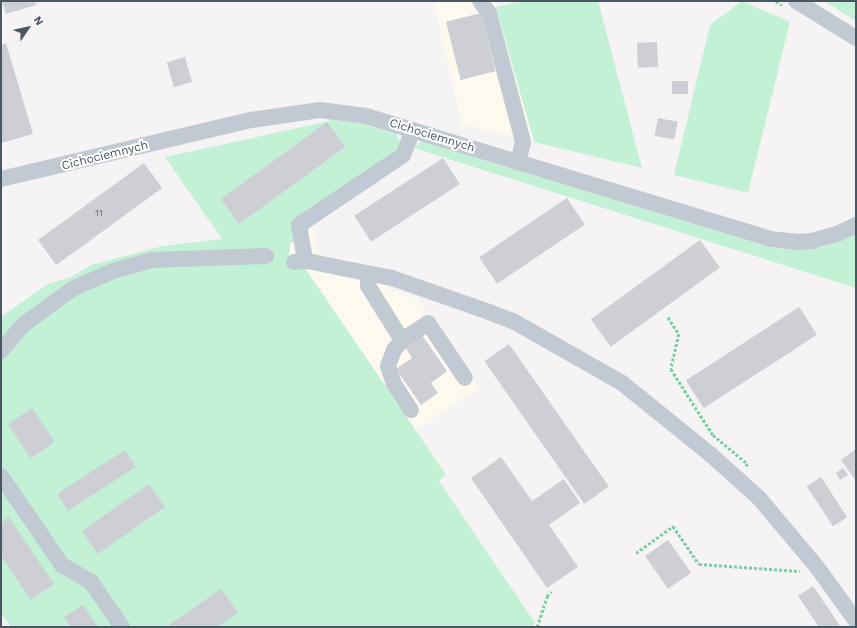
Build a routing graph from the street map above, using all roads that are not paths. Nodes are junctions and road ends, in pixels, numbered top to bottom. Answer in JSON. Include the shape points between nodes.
{"nodes":[{"id":1,"x":480,"y":1,"type":"edge"},
{"id":2,"x":796,"y":1,"type":"edge"},
{"id":3,"x":856,"y":38,"type":"edge"},
{"id":4,"x":413,"y":130,"type":"junction"},
{"id":5,"x":518,"y":162,"type":"junction"},
{"id":6,"x":1,"y":179,"type":"edge"},
{"id":7,"x":856,"y":225,"type":"edge"},
{"id":8,"x":266,"y":256,"type":"dead end"},
{"id":9,"x":368,"y":274,"type":"junction"},
{"id":10,"x":402,"y":340,"type":"junction"},
{"id":11,"x":1,"y":351,"type":"edge"},
{"id":12,"x":465,"y":378,"type":"dead end"},
{"id":13,"x":411,"y":410,"type":"dead end"},
{"id":14,"x":1,"y":476,"type":"edge"},
{"id":15,"x":856,"y":620,"type":"edge"},
{"id":16,"x":122,"y":627,"type":"edge"}],
"edges":[{"from":1,"to":5,"type":"street","via":[[489,13],[523,142]]},
{"from":2,"to":3,"type":"street"},
{"from":4,"to":5,"type":"street","name":"Cichociemnych"},
{"from":4,"to":6,"type":"street","name":"Cichociemnych","via":[[347,112],[320,110],[290,113]]},
{"from":4,"to":9,"type":"street","via":[[403,155],[299,225],[302,248],[300,262]]},
{"from":5,"to":7,"type":"street","name":"Cichociemnych","via":[[770,239],[812,241],[838,234]]},
{"from":8,"to":11,"type":"street","via":[[152,260],[113,271],[72,289],[23,325]]},
{"from":9,"to":10,"type":"street","via":[[368,286]]},
{"from":9,"to":15,"type":"street","via":[[397,279],[513,321],[622,383],[759,498],[788,531]]},
{"from":10,"to":12,"type":"street","via":[[428,323]]},
{"from":10,"to":13,"type":"street","via":[[394,350],[388,366],[394,384]]},
{"from":14,"to":16,"type":"street","via":[[62,565],[91,582]]}]}
